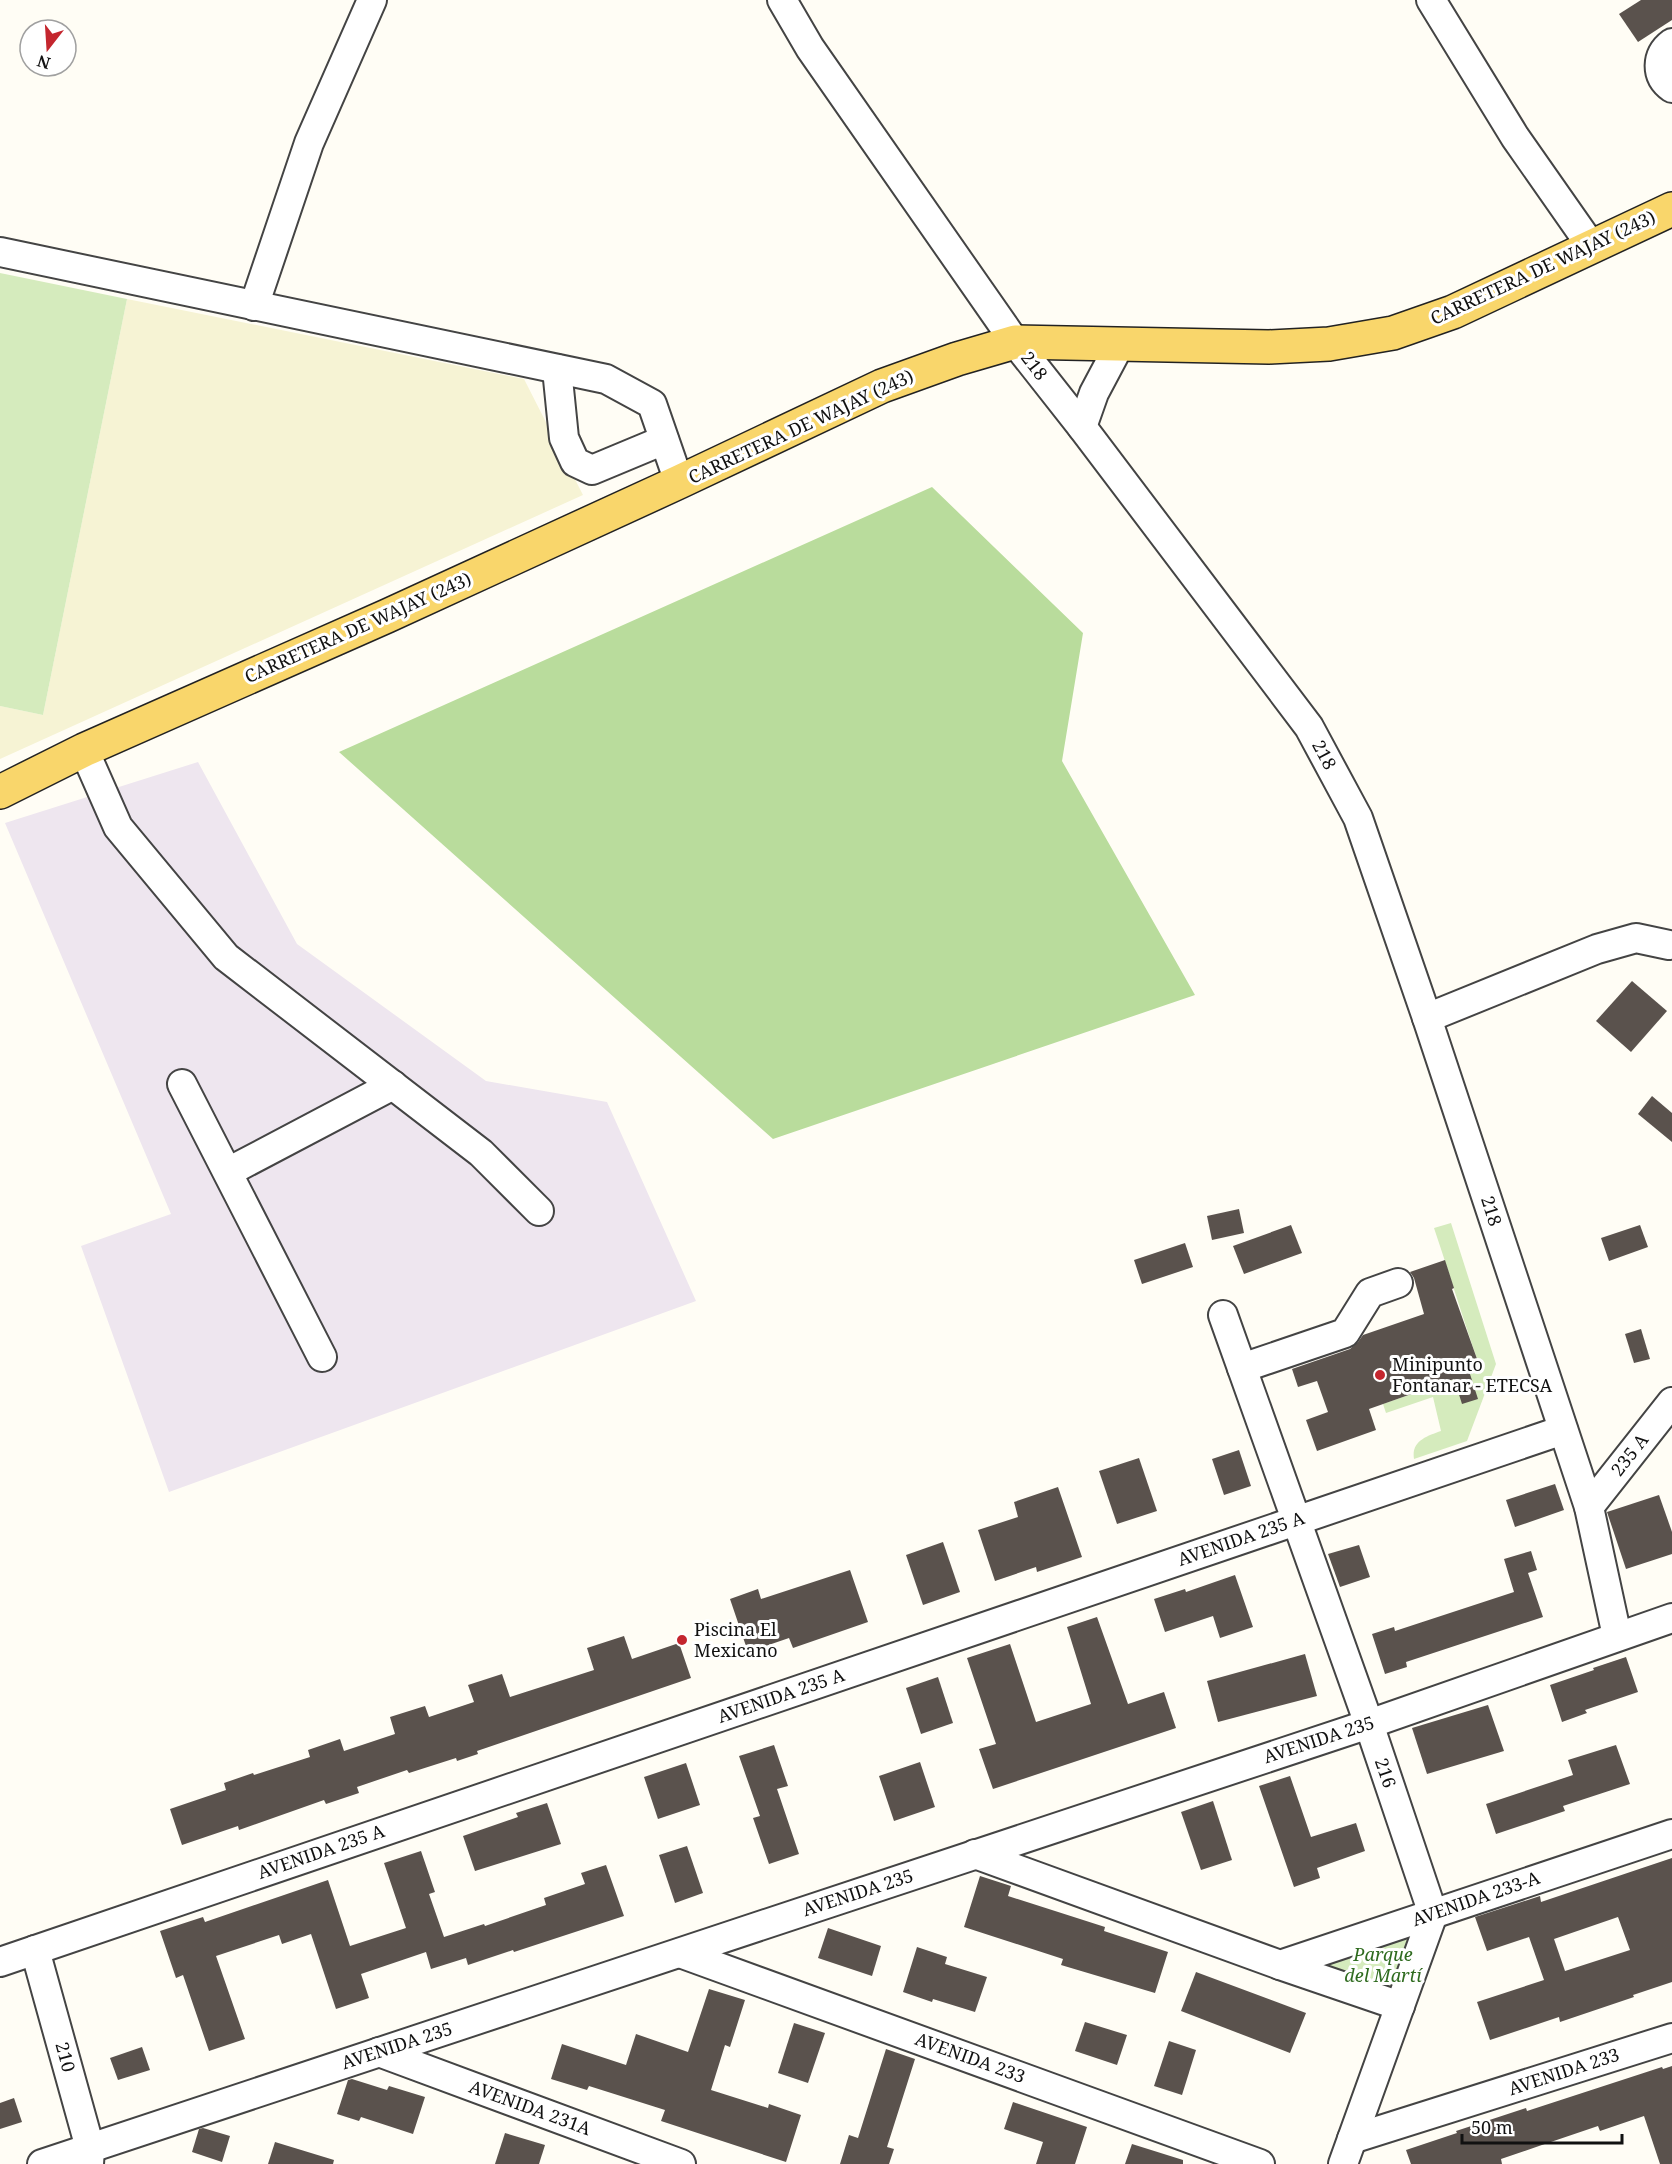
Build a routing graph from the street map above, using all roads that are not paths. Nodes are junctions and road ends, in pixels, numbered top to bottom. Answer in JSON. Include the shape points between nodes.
{"nodes":[{"id":1,"x":372,"y":0,"type":"edge"},
{"id":2,"x":782,"y":0,"type":"edge"},
{"id":3,"x":1431,"y":0,"type":"edge"},
{"id":4,"x":1672,"y":43,"type":"edge"},
{"id":5,"x":1672,"y":88,"type":"edge"},
{"id":6,"x":1672,"y":209,"type":"edge"},
{"id":7,"x":1592,"y":247,"type":"junction"},
{"id":8,"x":0,"y":252,"type":"edge"},
{"id":9,"x":254,"y":306,"type":"junction"},
{"id":10,"x":1015,"y":342,"type":"junction"},
{"id":11,"x":1120,"y":344,"type":"junction"},
{"id":12,"x":556,"y":369,"type":"junction"},
{"id":13,"x":1082,"y":427,"type":"junction"},
{"id":14,"x":664,"y":440,"type":"junction"},
{"id":15,"x":679,"y":483,"type":"junction"},
{"id":16,"x":84,"y":750,"type":"junction"},
{"id":17,"x":0,"y":792,"type":"edge"},
{"id":18,"x":1669,"y":945,"type":"dead end"},
{"id":19,"x":1427,"y":1018,"type":"junction"},
{"id":20,"x":183,"y":1084,"type":"dead end"},
{"id":21,"x":393,"y":1085,"type":"junction"},
{"id":22,"x":228,"y":1172,"type":"junction"},
{"id":23,"x":539,"y":1211,"type":"dead end"},
{"id":24,"x":1398,"y":1283,"type":"dead end"},
{"id":25,"x":1224,"y":1315,"type":"dead end"},
{"id":26,"x":322,"y":1357,"type":"dead end"},
{"id":27,"x":1242,"y":1368,"type":"junction"},
{"id":28,"x":1672,"y":1402,"type":"edge"},
{"id":29,"x":1563,"y":1430,"type":"junction"},
{"id":30,"x":1589,"y":1507,"type":"junction"},
{"id":31,"x":1297,"y":1521,"type":"junction"},
{"id":32,"x":1672,"y":1618,"type":"edge"},
{"id":33,"x":1617,"y":1636,"type":"junction"},
{"id":34,"x":1369,"y":1724,"type":"junction"},
{"id":35,"x":1672,"y":1834,"type":"edge"},
{"id":36,"x":975,"y":1854,"type":"junction"},
{"id":37,"x":1433,"y":1914,"type":"junction"},
{"id":38,"x":35,"y":1950,"type":"junction"},
{"id":39,"x":680,"y":1953,"type":"junction"},
{"id":40,"x":0,"y":1962,"type":"edge"},
{"id":41,"x":1280,"y":1965,"type":"junction"},
{"id":42,"x":1400,"y":2006,"type":"junction"},
{"id":43,"x":1672,"y":2038,"type":"edge"},
{"id":44,"x":379,"y":2052,"type":"junction"},
{"id":45,"x":1348,"y":2151,"type":"edge"},
{"id":46,"x":90,"y":2156,"type":"edge"},
{"id":47,"x":42,"y":2164,"type":"edge"},
{"id":48,"x":681,"y":2164,"type":"edge"},
{"id":49,"x":1260,"y":2164,"type":"edge"}],
"edges":[{"from":1,"to":9,"type":"street","via":[[309,142]]},
{"from":2,"to":10,"type":"street","name":"218","via":[[810,48]]},
{"from":3,"to":7,"type":"street","via":[[1515,137]]},
{"from":4,"to":5,"type":"street","via":[[1661,55],[1659,64],[1664,81]]},
{"from":6,"to":7,"type":"main road","name":"CARRETERA DE WAJAY (243)"},
{"from":7,"to":11,"type":"main road","name":"CARRETERA DE WAJAY (243)","via":[[1453,312],[1393,333],[1329,344]]},
{"from":8,"to":9,"type":"street"},
{"from":9,"to":12,"type":"street"},
{"from":10,"to":11,"type":"main road","name":"CARRETERA DE WAJAY (243)"},
{"from":10,"to":13,"type":"street","name":"218"},
{"from":10,"to":15,"type":"main road","name":"CARRETERA DE WAJAY (243)","via":[[882,386]]},
{"from":11,"to":13,"type":"street","via":[[1094,393]]},
{"from":12,"to":14,"type":"street","via":[[606,379],[652,405]]},
{"from":12,"to":14,"type":"street","via":[[564,438],[575,462],[592,470]]},
{"from":13,"to":19,"type":"street","name":"218","via":[[1309,727],[1358,818]]},
{"from":14,"to":15,"type":"street"},
{"from":15,"to":16,"type":"main road","name":"CARRETERA DE WAJAY (243)"},
{"from":16,"to":17,"type":"main road","name":"CARRETERA DE WAJAY (243)"},
{"from":16,"to":21,"type":"street","via":[[118,827],[226,957]]},
{"from":18,"to":19,"type":"street","via":[[1636,938],[1597,949]]},
{"from":19,"to":29,"type":"street","name":"218"},
{"from":20,"to":22,"type":"street"},
{"from":21,"to":22,"type":"street"},
{"from":21,"to":23,"type":"street","via":[[480,1153]]},
{"from":22,"to":26,"type":"street"},
{"from":24,"to":27,"type":"street","via":[[1370,1293],[1345,1333]]},
{"from":25,"to":27,"type":"street","name":"216"},
{"from":27,"to":31,"type":"street","name":"216"},
{"from":28,"to":30,"type":"street","name":"235 A"},
{"from":29,"to":30,"type":"street","name":"218"},
{"from":29,"to":31,"type":"street","name":"AVENIDA 235 A"},
{"from":30,"to":33,"type":"street","name":"218"},
{"from":31,"to":34,"type":"street","name":"216"},
{"from":31,"to":38,"type":"street","name":"AVENIDA 235 A"},
{"from":32,"to":33,"type":"street","name":"AVENIDA 235"},
{"from":33,"to":34,"type":"street","name":"AVENIDA 235"},
{"from":34,"to":36,"type":"street","name":"AVENIDA 235"},
{"from":34,"to":37,"type":"street","name":"216"},
{"from":35,"to":37,"type":"street","name":"AVENIDA 233-A"},
{"from":36,"to":39,"type":"street","name":"AVENIDA 235"},
{"from":36,"to":41,"type":"street"},
{"from":37,"to":41,"type":"street","name":"AVENIDA 233-A"},
{"from":37,"to":42,"type":"street"},
{"from":38,"to":40,"type":"street","name":"AVENIDA 235 A"},
{"from":38,"to":46,"type":"street","name":"210"},
{"from":39,"to":44,"type":"street","name":"AVENIDA 235"},
{"from":39,"to":49,"type":"street","name":"AVENIDA 233"},
{"from":41,"to":42,"type":"street"},
{"from":42,"to":45,"type":"street"},
{"from":43,"to":45,"type":"street","name":"AVENIDA 233"},
{"from":44,"to":46,"type":"street","name":"AVENIDA 235"},
{"from":44,"to":48,"type":"street","name":"AVENIDA 231A"},
{"from":46,"to":47,"type":"street","name":"AVENIDA 235"}]}
